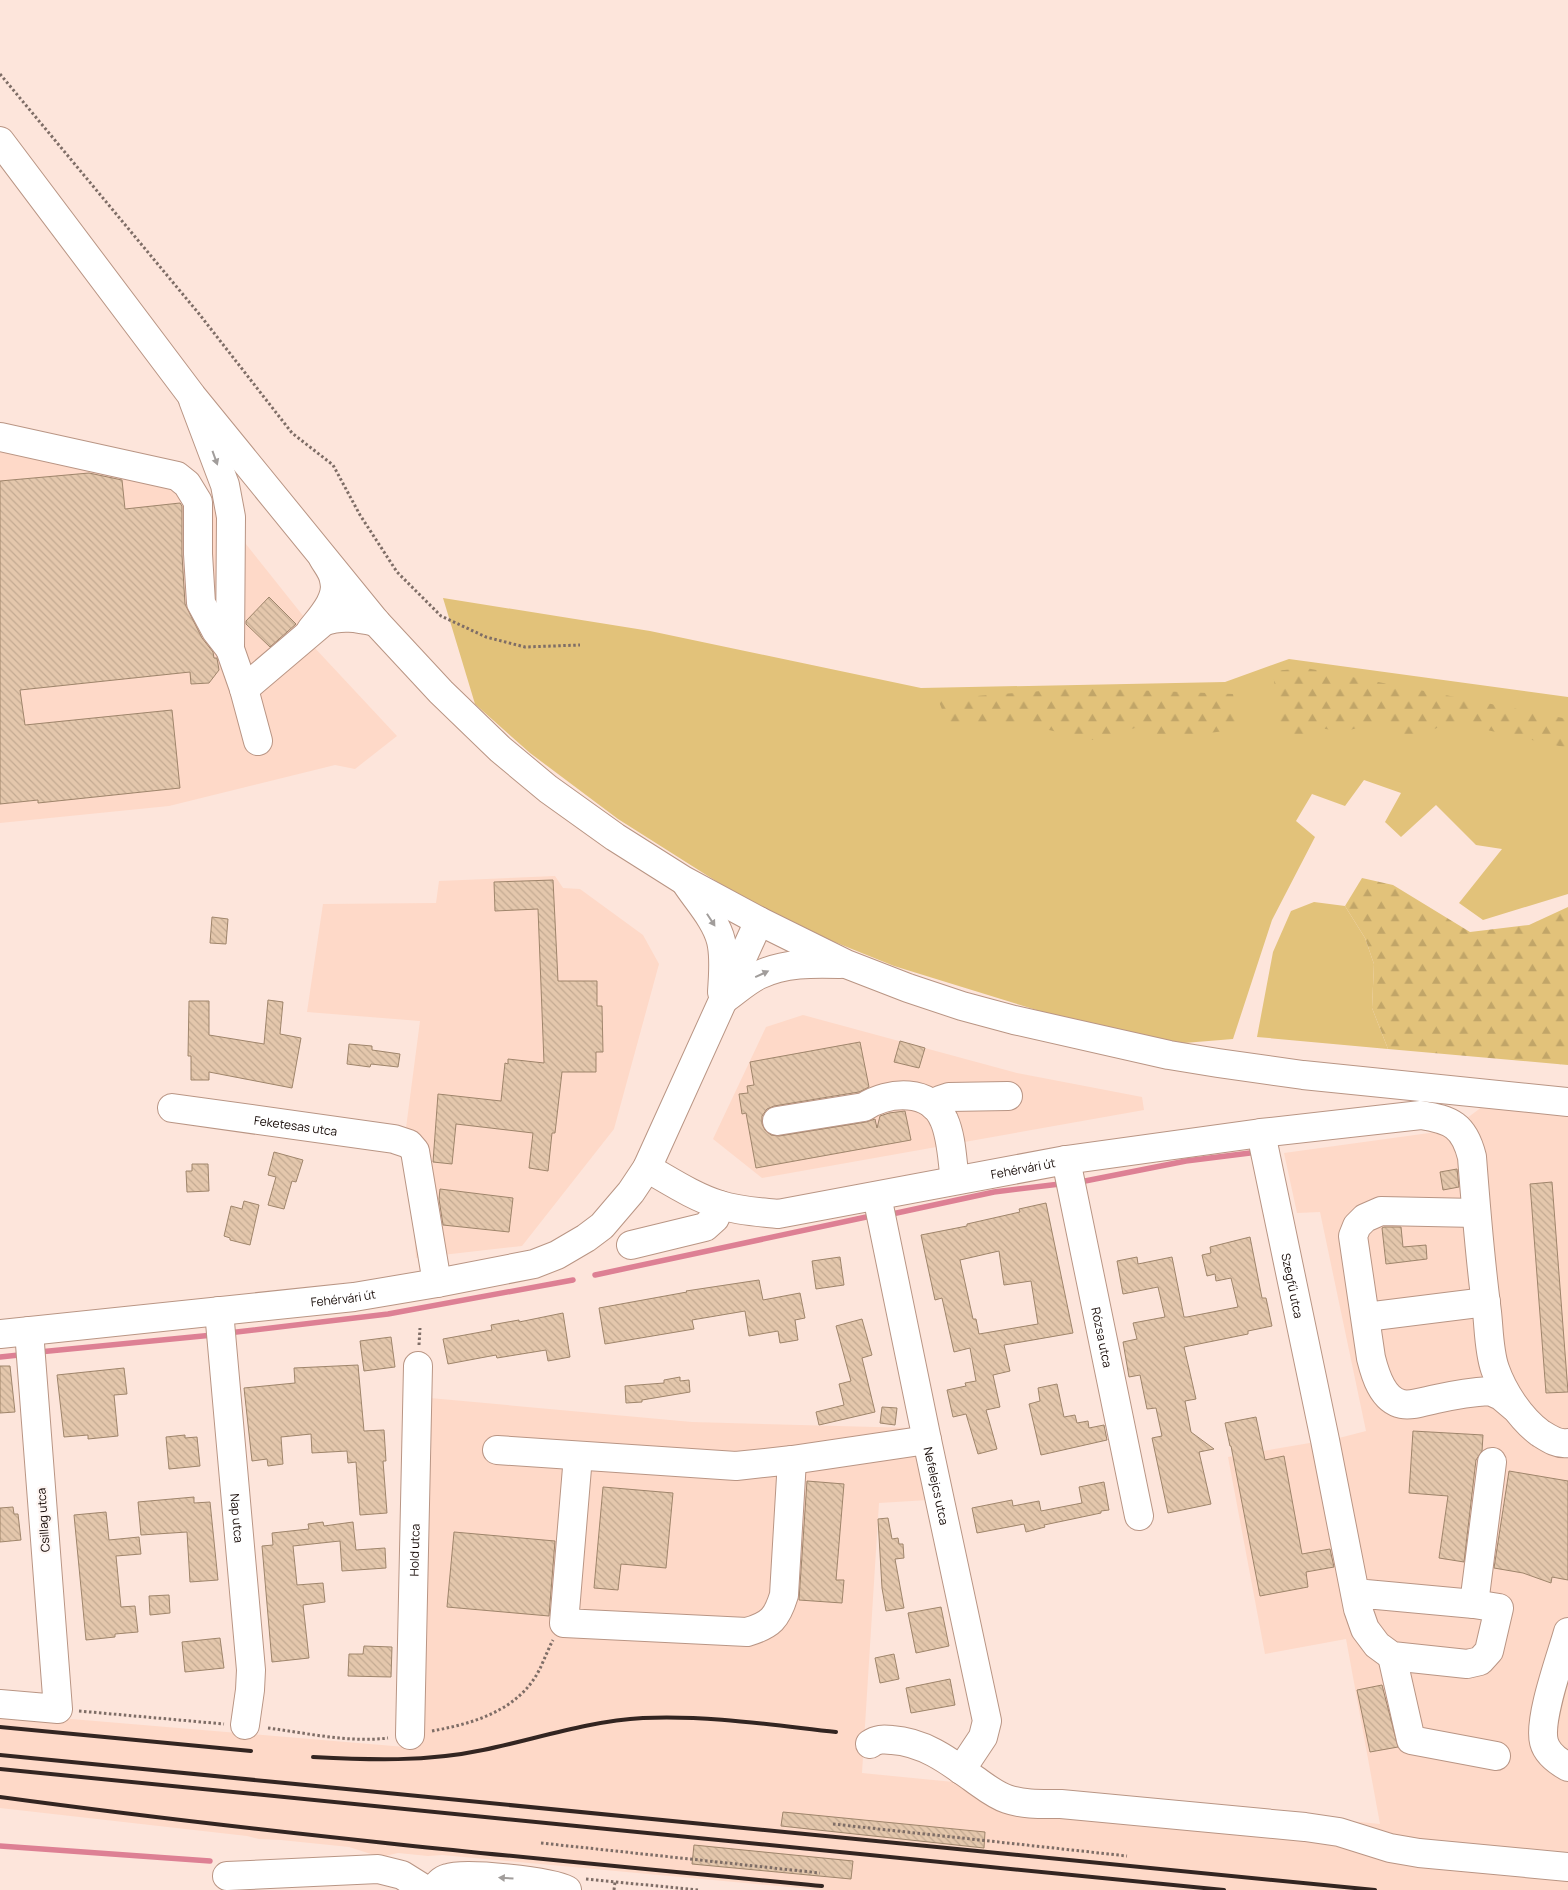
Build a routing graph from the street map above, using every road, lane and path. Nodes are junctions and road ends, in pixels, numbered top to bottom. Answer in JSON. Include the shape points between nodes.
{"nodes":[{"id":1,"x":0,"y":74,"type":"edge"},
{"id":2,"x":0,"y":141,"type":"edge"},
{"id":3,"x":192,"y":396,"type":"junction"},
{"id":4,"x":0,"y":437,"type":"edge"},
{"id":5,"x":323,"y":558,"type":"junction"},
{"id":6,"x":376,"y":622,"type":"junction"},
{"id":7,"x":309,"y":633,"type":"junction"},
{"id":8,"x":580,"y":645,"type":"dead end"},
{"id":9,"x":230,"y":649,"type":"junction"},
{"id":10,"x":244,"y":689,"type":"junction"},
{"id":11,"x":258,"y":741,"type":"dead end"},
{"id":12,"x":684,"y":880,"type":"junction"},
{"id":13,"x":760,"y":921,"type":"junction"},
{"id":14,"x":846,"y":964,"type":"junction"},
{"id":15,"x":722,"y":1001,"type":"junction"},
{"id":16,"x":1008,"y":1096,"type":"dead end"},
{"id":17,"x":1568,"y":1102,"type":"edge"},
{"id":18,"x":934,"y":1106,"type":"junction"},
{"id":19,"x":172,"y":1108,"type":"dead end"},
{"id":20,"x":777,"y":1121,"type":"dead end"},
{"id":21,"x":1261,"y":1133,"type":"junction"},
{"id":22,"x":1066,"y":1160,"type":"junction"},
{"id":23,"x":646,"y":1168,"type":"junction"},
{"id":24,"x":955,"y":1180,"type":"junction"},
{"id":25,"x":877,"y":1196,"type":"junction"},
{"id":26,"x":720,"y":1205,"type":"junction"},
{"id":27,"x":1476,"y":1213,"type":"junction"},
{"id":28,"x":631,"y":1245,"type":"dead end"},
{"id":29,"x":437,"y":1283,"type":"junction"},
{"id":30,"x":1486,"y":1302,"type":"junction"},
{"id":31,"x":220,"y":1311,"type":"junction"},
{"id":32,"x":1366,"y":1318,"type":"junction"},
{"id":33,"x":28,"y":1331,"type":"junction"},
{"id":34,"x":0,"y":1334,"type":"edge"},
{"id":35,"x":418,"y":1366,"type":"dead end"},
{"id":36,"x":1516,"y":1408,"type":"junction"},
{"id":37,"x":927,"y":1440,"type":"junction"},
{"id":38,"x":1568,"y":1443,"type":"edge"},
{"id":39,"x":498,"y":1450,"type":"dead end"},
{"id":40,"x":578,"y":1456,"type":"junction"},
{"id":41,"x":792,"y":1460,"type":"junction"},
{"id":42,"x":1492,"y":1462,"type":"dead end"},
{"id":43,"x":1139,"y":1516,"type":"dead end"},
{"id":44,"x":1355,"y":1592,"type":"junction"},
{"id":45,"x":1474,"y":1604,"type":"junction"},
{"id":46,"x":564,"y":1623,"type":"junction"},
{"id":47,"x":1568,"y":1632,"type":"edge"},
{"id":48,"x":1392,"y":1656,"type":"junction"},
{"id":49,"x":0,"y":1704,"type":"edge"},
{"id":50,"x":58,"y":1710,"type":"junction"},
{"id":51,"x":245,"y":1725,"type":"junction"},
{"id":52,"x":410,"y":1735,"type":"junction"},
{"id":53,"x":870,"y":1744,"type":"dead end"},
{"id":54,"x":1496,"y":1756,"type":"dead end"},
{"id":55,"x":1568,"y":1767,"type":"edge"},
{"id":56,"x":961,"y":1770,"type":"junction"},
{"id":57,"x":833,"y":1824,"type":"dead end"},
{"id":58,"x":541,"y":1843,"type":"dead end"},
{"id":59,"x":1127,"y":1856,"type":"dead end"},
{"id":60,"x":1568,"y":1867,"type":"edge"},
{"id":61,"x":820,"y":1873,"type":"dead end"},
{"id":62,"x":227,"y":1876,"type":"dead end"},
{"id":63,"x":615,"y":1882,"type":"junction"},
{"id":64,"x":573,"y":1887,"type":"edge"},
{"id":65,"x":426,"y":1890,"type":"edge"},
{"id":66,"x":434,"y":1890,"type":"edge"},
{"id":67,"x":614,"y":1890,"type":"edge"},
{"id":68,"x":698,"y":1890,"type":"edge"}],
"edges":[{"from":1,"to":8,"type":"path","via":[[200,315],[292,433],[332,465],[397,572],[441,616],[486,637],[525,647]]},
{"from":2,"to":3,"type":"street"},
{"from":3,"to":5,"type":"street"},
{"from":3,"to":9,"type":"street","one_way":true,"via":[[225,485],[231,517]]},
{"from":4,"to":9,"type":"street","via":[[177,476],[187,484],[198,502],[201,602]]},
{"from":5,"to":6,"type":"street"},
{"from":5,"to":7,"type":"street","via":[[336,589],[328,607]]},
{"from":6,"to":7,"type":"street","via":[[353,617],[330,619]]},
{"from":6,"to":12,"type":"street","via":[[441,692],[527,772],[615,837]]},
{"from":7,"to":10,"type":"street"},
{"from":9,"to":10,"type":"street"},
{"from":10,"to":11,"type":"street"},
{"from":12,"to":13,"type":"street"},
{"from":12,"to":15,"type":"street","one_way":true,"via":[[721,940],[724,966]]},
{"from":13,"to":14,"type":"street"},
{"from":13,"to":15,"type":"street","name":"Fehérvári út"},
{"from":15,"to":14,"type":"street","one_way":true,"via":[[758,976],[778,968],[810,963]]},
{"from":14,"to":17,"type":"street","via":[[962,1006],[1169,1055],[1303,1075]]},
{"from":15,"to":23,"type":"street","name":"Fehérvári út"},
{"from":16,"to":18,"type":"street","via":[[949,1097]]},
{"from":18,"to":20,"type":"street","via":[[919,1097],[903,1095],[874,1100],[864,1107]]},
{"from":18,"to":24,"type":"street","via":[[944,1119]]},
{"from":19,"to":29,"type":"street","name":"Feketesas utca","via":[[394,1139],[409,1144],[415,1151]]},
{"from":21,"to":22,"type":"street","name":"Fehérvári út"},
{"from":21,"to":27,"type":"street","name":"Fehérvári út","via":[[1420,1115],[1451,1122],[1469,1143]]},
{"from":21,"to":44,"type":"street","name":"Szegfű utca"},
{"from":22,"to":24,"type":"street","name":"Fehérvári út"},
{"from":22,"to":43,"type":"street","name":"Rózsa utca"},
{"from":23,"to":26,"type":"street","name":"Fehérvári út"},
{"from":23,"to":29,"type":"street","name":"Fehérvári út","via":[[631,1192],[602,1226],[557,1255],[534,1264]]},
{"from":24,"to":25,"type":"street","name":"Fehérvári út"},
{"from":25,"to":26,"type":"street","name":"Fehérvári út","via":[[778,1214]]},
{"from":25,"to":37,"type":"street","name":"Nefelejcs utca"},
{"from":26,"to":28,"type":"street","via":[[715,1218],[705,1227]]},
{"from":27,"to":30,"type":"street","name":"Fehérvári út"},
{"from":27,"to":32,"type":"street","via":[[1381,1211],[1365,1218],[1353,1236]]},
{"from":29,"to":31,"type":"street","name":"Fehérvári út","via":[[354,1297]]},
{"from":30,"to":32,"type":"street"},
{"from":30,"to":36,"type":"street","name":"Fehérvári út","via":[[1494,1367]]},
{"from":31,"to":33,"type":"street","name":"Fehérvári út"},
{"from":31,"to":51,"type":"street","name":"Nap utca","via":[[251,1670]]},
{"from":32,"to":36,"type":"street","via":[[1374,1370],[1390,1398],[1402,1404],[1490,1391]]},
{"from":33,"to":34,"type":"street","name":"Fehérvári út"},
{"from":33,"to":50,"type":"street","name":"Csillag utca"},
{"from":35,"to":52,"type":"street","name":"Hold utca"},
{"from":36,"to":38,"type":"street","via":[[1549,1439]]},
{"from":37,"to":41,"type":"street"},
{"from":37,"to":56,"type":"street","name":"Nefelejcs utca","via":[[987,1721],[983,1737]]},
{"from":39,"to":40,"type":"street"},
{"from":40,"to":41,"type":"street","via":[[736,1466]]},
{"from":40,"to":46,"type":"street"},
{"from":41,"to":46,"type":"street","via":[[784,1595],[771,1622],[747,1632]]},
{"from":42,"to":45,"type":"street"},
{"from":44,"to":45,"type":"street"},
{"from":44,"to":48,"type":"street","name":"Szegfű utca","via":[[1365,1629],[1377,1645]]},
{"from":45,"to":48,"type":"street","via":[[1499,1608],[1489,1651],[1480,1661],[1468,1664]]},
{"from":46,"to":52,"type":"path","via":[[532,1681],[509,1704],[488,1716]]},
{"from":47,"to":55,"type":"street","via":[[1543,1725],[1544,1744],[1556,1760]]},
{"from":48,"to":54,"type":"street","via":[[1411,1740]]},
{"from":49,"to":50,"type":"street"},
{"from":50,"to":51,"type":"path"},
{"from":51,"to":52,"type":"path","via":[[352,1738]]},
{"from":53,"to":56,"type":"street","via":[[883,1739],[909,1742],[939,1755]]},
{"from":56,"to":60,"type":"street","via":[[995,1793],[1028,1803],[1305,1827],[1339,1832],[1390,1848],[1420,1853]]},
{"from":57,"to":59,"type":"path"},
{"from":58,"to":61,"type":"path"},
{"from":62,"to":65,"type":"street","via":[[378,1869],[402,1875]]},
{"from":63,"to":64,"type":"path","via":[[585,1879]]},
{"from":63,"to":67,"type":"path"},
{"from":63,"to":68,"type":"path"},
{"from":64,"to":66,"type":"street","one_way":true,"via":[[513,1878],[464,1876],[439,1881]]}]}
